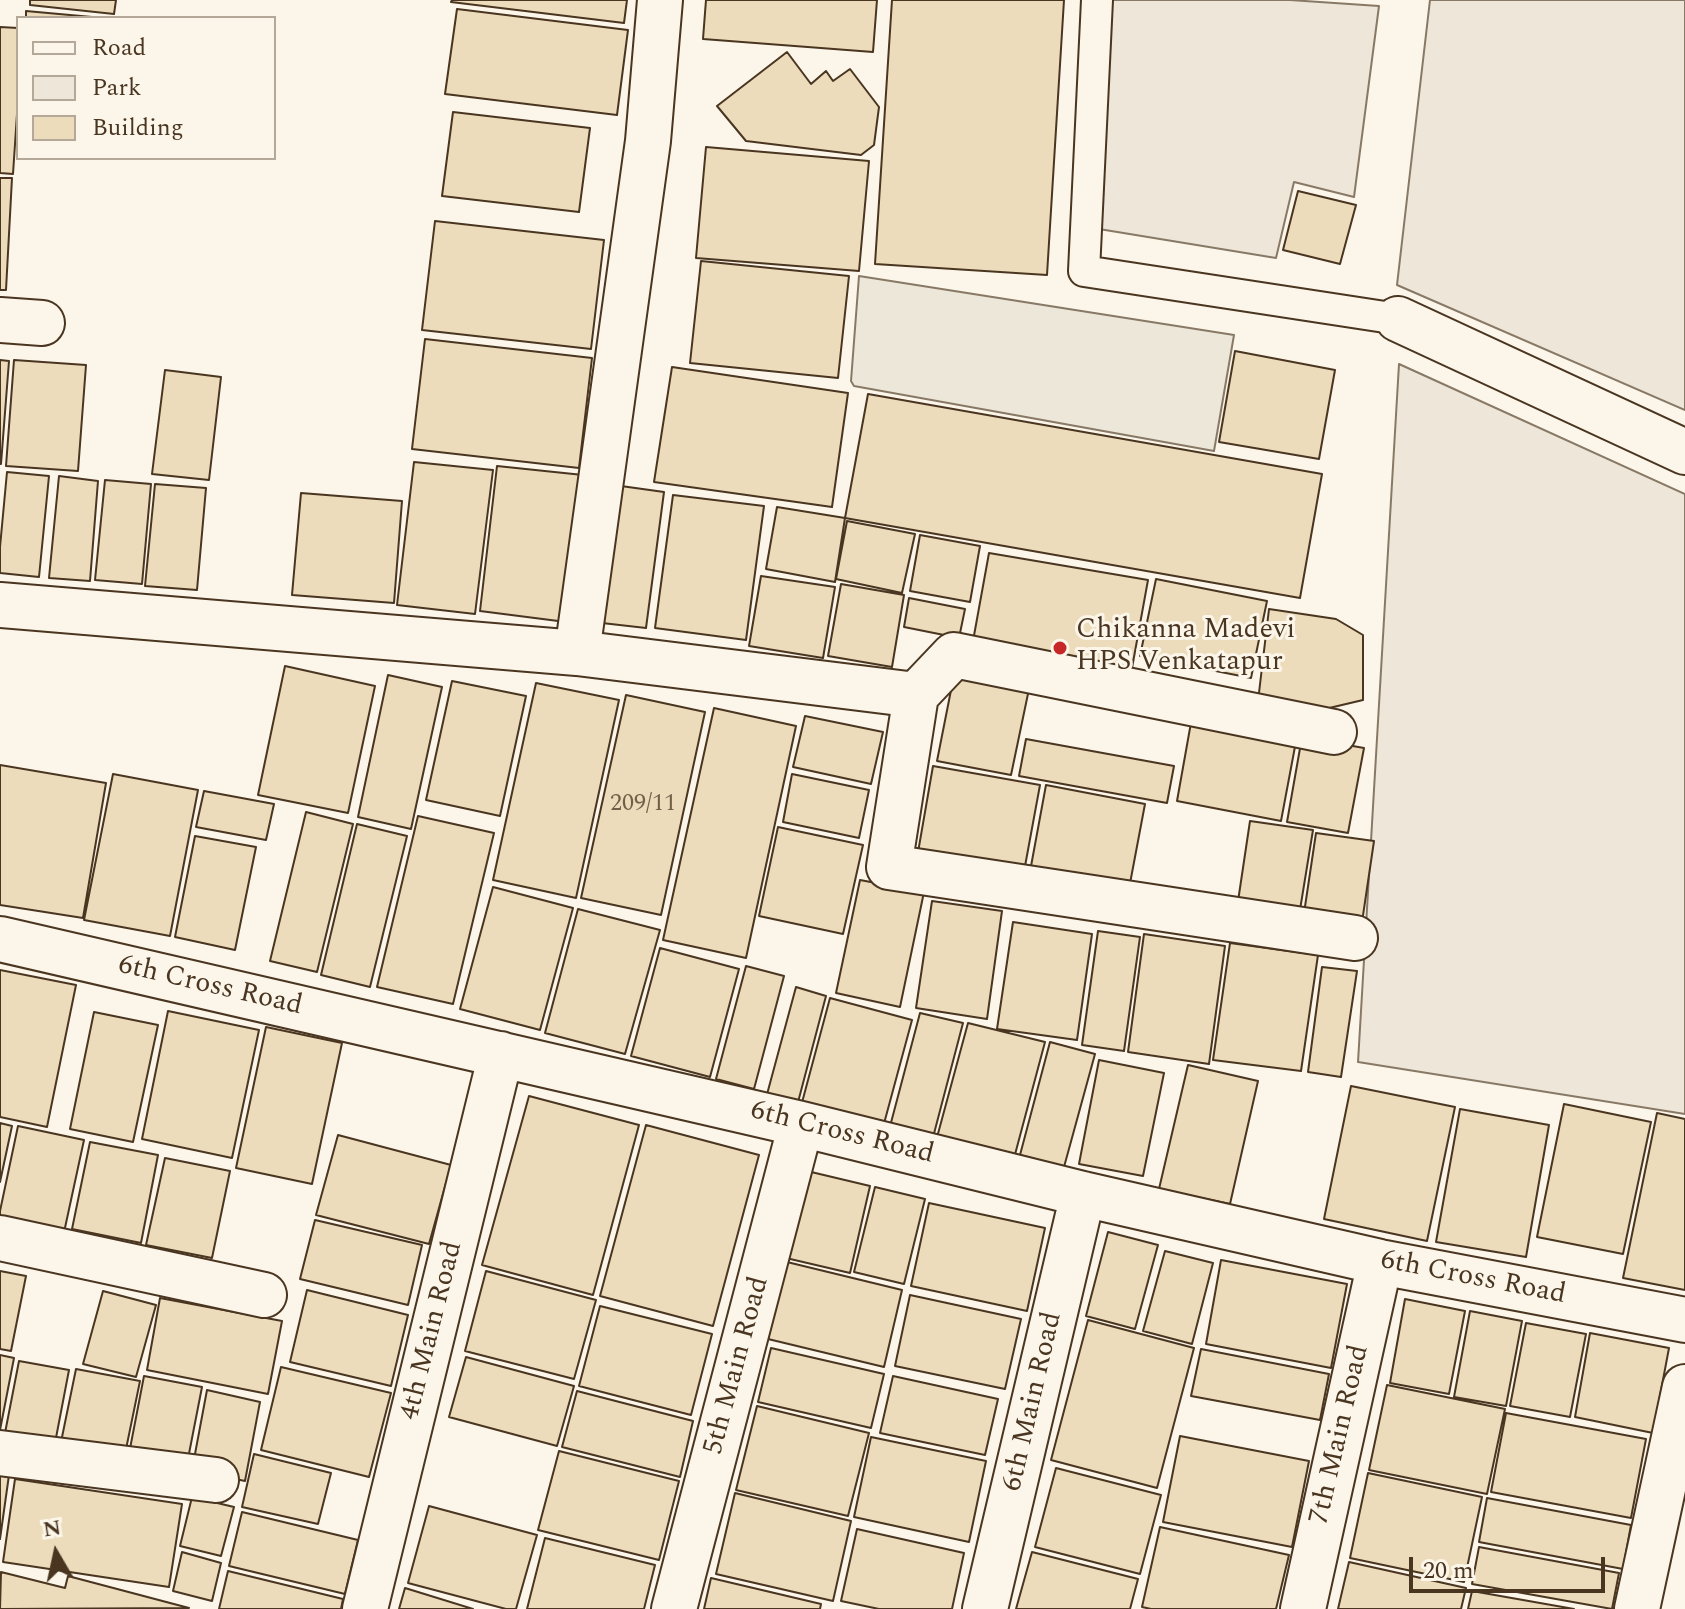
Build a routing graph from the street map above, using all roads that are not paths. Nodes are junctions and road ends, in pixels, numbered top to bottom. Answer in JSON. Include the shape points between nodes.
{"nodes":[{"id":1,"x":660,"y":0,"type":"edge"},
{"id":2,"x":1097,"y":0,"type":"edge"},
{"id":3,"x":1398,"y":319,"type":"joint"},
{"id":4,"x":1685,"y":452,"type":"edge"},
{"id":5,"x":0,"y":605,"type":"edge"},
{"id":6,"x":577,"y":653,"type":"junction"},
{"id":7,"x":916,"y":695,"type":"junction"},
{"id":8,"x":1334,"y":732,"type":"dead end"},
{"id":9,"x":1355,"y":938,"type":"dead end"},
{"id":10,"x":0,"y":939,"type":"edge"},
{"id":11,"x":501,"y":1054,"type":"junction"},
{"id":12,"x":801,"y":1124,"type":"junction"},
{"id":13,"x":1083,"y":1194,"type":"junction"},
{"id":14,"x":0,"y":1238,"type":"edge"},
{"id":15,"x":1380,"y":1262,"type":"junction"},
{"id":16,"x":264,"y":1295,"type":"dead end"},
{"id":17,"x":1685,"y":1320,"type":"edge"},
{"id":18,"x":1685,"y":1387,"type":"edge"},
{"id":19,"x":0,"y":1453,"type":"edge"},
{"id":20,"x":216,"y":1480,"type":"dead end"},
{"id":21,"x":365,"y":1609,"type":"edge"},
{"id":22,"x":674,"y":1609,"type":"edge"},
{"id":23,"x":985,"y":1609,"type":"edge"},
{"id":24,"x":1303,"y":1609,"type":"edge"},
{"id":25,"x":1637,"y":1609,"type":"edge"}],
"edges":[{"from":1,"to":6,"type":"street","via":[[648,141]]},
{"from":2,"to":3,"type":"lane","via":[[1084,271]]},
{"from":3,"to":4,"type":"street"},
{"from":5,"to":6,"type":"street"},
{"from":6,"to":7,"type":"street"},
{"from":7,"to":8,"type":"street","via":[[954,655]]},
{"from":7,"to":9,"type":"street","via":[[889,867]]},
{"from":10,"to":11,"type":"street","name":"6th Cross Road"},
{"from":11,"to":12,"type":"street","name":"6th Cross Road"},
{"from":11,"to":21,"type":"street","name":"4th Main Road"},
{"from":12,"to":13,"type":"street","name":"6th Cross Road"},
{"from":12,"to":22,"type":"street","name":"5th Main Road"},
{"from":13,"to":15,"type":"street","name":"6th Cross Road"},
{"from":13,"to":23,"type":"street","name":"6th Main Road"},
{"from":14,"to":16,"type":"street"},
{"from":15,"to":17,"type":"street","name":"6th Cross Road"},
{"from":15,"to":24,"type":"street","name":"7th Main Road"},
{"from":18,"to":25,"type":"street"},
{"from":19,"to":20,"type":"street"}]}
